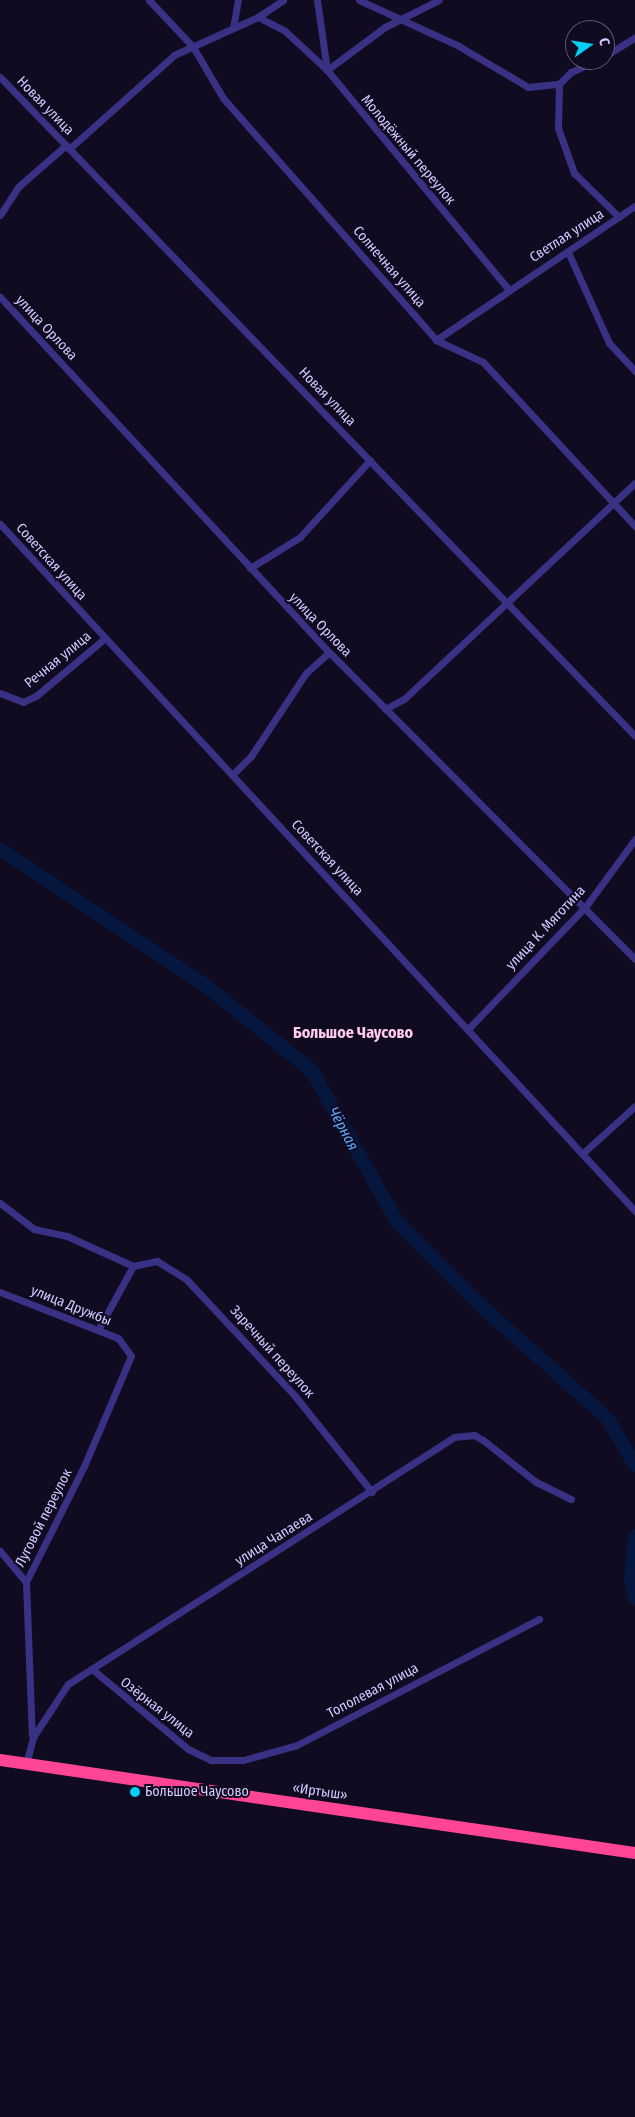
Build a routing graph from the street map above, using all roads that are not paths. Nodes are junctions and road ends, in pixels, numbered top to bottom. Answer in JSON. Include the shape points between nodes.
{"nodes":[{"id":1,"x":149,"y":0,"type":"edge"},
{"id":2,"x":238,"y":0,"type":"edge"},
{"id":3,"x":283,"y":0,"type":"edge"},
{"id":4,"x":317,"y":0,"type":"edge"},
{"id":5,"x":359,"y":0,"type":"edge"},
{"id":6,"x":439,"y":0,"type":"edge"},
{"id":7,"x":258,"y":17,"type":"junction"},
{"id":8,"x":405,"y":19,"type":"junction"},
{"id":9,"x":233,"y":28,"type":"junction"},
{"id":10,"x":635,"y":37,"type":"edge"},
{"id":11,"x":193,"y":47,"type":"junction"},
{"id":12,"x":615,"y":50,"type":"edge"},
{"id":13,"x":327,"y":70,"type":"junction"},
{"id":14,"x":574,"y":70,"type":"edge"},
{"id":15,"x":0,"y":77,"type":"edge"},
{"id":16,"x":559,"y":84,"type":"junction"},
{"id":17,"x":68,"y":147,"type":"junction"},
{"id":18,"x":635,"y":206,"type":"edge"},
{"id":19,"x":0,"y":215,"type":"edge"},
{"id":20,"x":619,"y":217,"type":"junction"},
{"id":21,"x":568,"y":252,"type":"junction"},
{"id":22,"x":508,"y":289,"type":"junction"},
{"id":23,"x":0,"y":297,"type":"edge"},
{"id":24,"x":436,"y":340,"type":"junction"},
{"id":25,"x":635,"y":371,"type":"edge"},
{"id":26,"x":370,"y":460,"type":"junction"},
{"id":27,"x":635,"y":483,"type":"edge"},
{"id":28,"x":615,"y":502,"type":"junction"},
{"id":29,"x":0,"y":524,"type":"edge"},
{"id":30,"x":635,"y":526,"type":"edge"},
{"id":31,"x":250,"y":568,"type":"junction"},
{"id":32,"x":509,"y":603,"type":"junction"},
{"id":33,"x":104,"y":639,"type":"junction"},
{"id":34,"x":329,"y":652,"type":"junction"},
{"id":35,"x":0,"y":694,"type":"edge"},
{"id":36,"x":385,"y":709,"type":"junction"},
{"id":37,"x":635,"y":736,"type":"edge"},
{"id":38,"x":232,"y":775,"type":"junction"},
{"id":39,"x":635,"y":840,"type":"edge"},
{"id":40,"x":586,"y":906,"type":"junction"},
{"id":41,"x":635,"y":959,"type":"edge"},
{"id":42,"x":470,"y":1028,"type":"junction"},
{"id":43,"x":635,"y":1106,"type":"edge"},
{"id":44,"x":583,"y":1153,"type":"junction"},
{"id":45,"x":0,"y":1203,"type":"edge"},
{"id":46,"x":635,"y":1211,"type":"edge"},
{"id":47,"x":133,"y":1266,"type":"junction"},
{"id":48,"x":0,"y":1292,"type":"edge"},
{"id":49,"x":98,"y":1330,"type":"junction"},
{"id":50,"x":129,"y":1349,"type":"joint"},
{"id":51,"x":372,"y":1492,"type":"junction"},
{"id":52,"x":572,"y":1499,"type":"dead end"},
{"id":53,"x":0,"y":1551,"type":"edge"},
{"id":54,"x":26,"y":1582,"type":"junction"},
{"id":55,"x":539,"y":1619,"type":"dead end"},
{"id":56,"x":92,"y":1669,"type":"junction"},
{"id":57,"x":32,"y":1737,"type":"junction"},
{"id":58,"x":0,"y":1760,"type":"edge"},
{"id":59,"x":211,"y":1760,"type":"joint"},
{"id":60,"x":26,"y":1764,"type":"junction"},
{"id":61,"x":635,"y":1853,"type":"edge"}],
"edges":[{"from":1,"to":11,"type":"street","name":"Солнечная улица"},
{"from":2,"to":9,"type":"street"},
{"from":3,"to":7,"type":"street"},
{"from":4,"to":13,"type":"street"},
{"from":5,"to":8,"type":"street"},
{"from":6,"to":8,"type":"street"},
{"from":7,"to":9,"type":"street"},
{"from":7,"to":13,"type":"street","name":"Молодёжный переулок","via":[[285,31]]},
{"from":8,"to":13,"type":"street","via":[[365,40]]},
{"from":8,"to":16,"type":"street","via":[[528,86]]},
{"from":9,"to":11,"type":"street"},
{"from":10,"to":12,"type":"street"},
{"from":11,"to":17,"type":"street","via":[[159,66]]},
{"from":11,"to":24,"type":"street","name":"Солнечная улица","via":[[223,98]]},
{"from":13,"to":22,"type":"street","name":"Молодёжный переулок"},
{"from":14,"to":16,"type":"street"},
{"from":15,"to":17,"type":"street","name":"Новая улица"},
{"from":16,"to":20,"type":"street","name":"Светлая улица","via":[[558,128],[574,173]]},
{"from":17,"to":19,"type":"street","via":[[18,187]]},
{"from":17,"to":26,"type":"street","name":"Новая улица"},
{"from":18,"to":20,"type":"street"},
{"from":20,"to":21,"type":"street","name":"Светлая улица"},
{"from":21,"to":22,"type":"street","name":"Светлая улица"},
{"from":21,"to":25,"type":"street","via":[[609,343]]},
{"from":22,"to":24,"type":"street","name":"Светлая улица"},
{"from":23,"to":31,"type":"street","name":"улица Орлова"},
{"from":24,"to":28,"type":"street","name":"Солнечная улица","via":[[482,362]]},
{"from":26,"to":31,"type":"street","via":[[300,537]]},
{"from":26,"to":32,"type":"street","name":"Новая улица"},
{"from":27,"to":28,"type":"street"},
{"from":28,"to":30,"type":"street","name":"Солнечная улица"},
{"from":28,"to":32,"type":"street"},
{"from":29,"to":33,"type":"street","name":"Советская улица"},
{"from":31,"to":34,"type":"street","name":"улица Орлова"},
{"from":32,"to":36,"type":"street","via":[[404,699]]},
{"from":32,"to":37,"type":"street","name":"Новая улица"},
{"from":33,"to":35,"type":"street","name":"Речная улица","via":[[36,696],[23,702]]},
{"from":33,"to":38,"type":"street","name":"Советская улица"},
{"from":34,"to":36,"type":"street","name":"улица Орлова"},
{"from":34,"to":38,"type":"street","via":[[306,673],[250,756]]},
{"from":36,"to":40,"type":"street","name":"улица Орлова"},
{"from":38,"to":42,"type":"street","name":"Советская улица"},
{"from":39,"to":40,"type":"street","name":"улица К. Мяготина"},
{"from":40,"to":41,"type":"street","name":"улица Орлова"},
{"from":40,"to":42,"type":"street","name":"улица К. Мяготина"},
{"from":42,"to":44,"type":"street","name":"Советская улица"},
{"from":43,"to":44,"type":"street"},
{"from":44,"to":46,"type":"street","name":"Советская улица"},
{"from":45,"to":47,"type":"street","via":[[34,1230],[67,1236]]},
{"from":47,"to":49,"type":"street"},
{"from":47,"to":51,"type":"street","name":"Заречный переулок","via":[[157,1261],[186,1280],[295,1396]]},
{"from":48,"to":49,"type":"street","name":"улица Дружбы"},
{"from":49,"to":50,"type":"street","name":"улица Дружбы"},
{"from":50,"to":54,"type":"street","name":"Луговой переулок","via":[[129,1364]]},
{"from":51,"to":52,"type":"street","name":"улица Чапаева","via":[[454,1437],[466,1435],[483,1440],[536,1482]]},
{"from":51,"to":56,"type":"street","name":"улица Чапаева"},
{"from":53,"to":54,"type":"street"},
{"from":54,"to":57,"type":"street","name":"Луговой переулок"},
{"from":55,"to":59,"type":"street","name":"Тополевая улица","via":[[297,1745],[244,1760]]},
{"from":56,"to":57,"type":"street","name":"улица Чапаева","via":[[58,1694]]},
{"from":56,"to":59,"type":"street","name":"Озёрная улица","via":[[176,1740]]},
{"from":57,"to":60,"type":"street","name":"улица Чапаева"},
{"from":58,"to":60,"type":"highway","name":"«Иртыш»"},
{"from":60,"to":61,"type":"highway","name":"«Иртыш»"}]}
